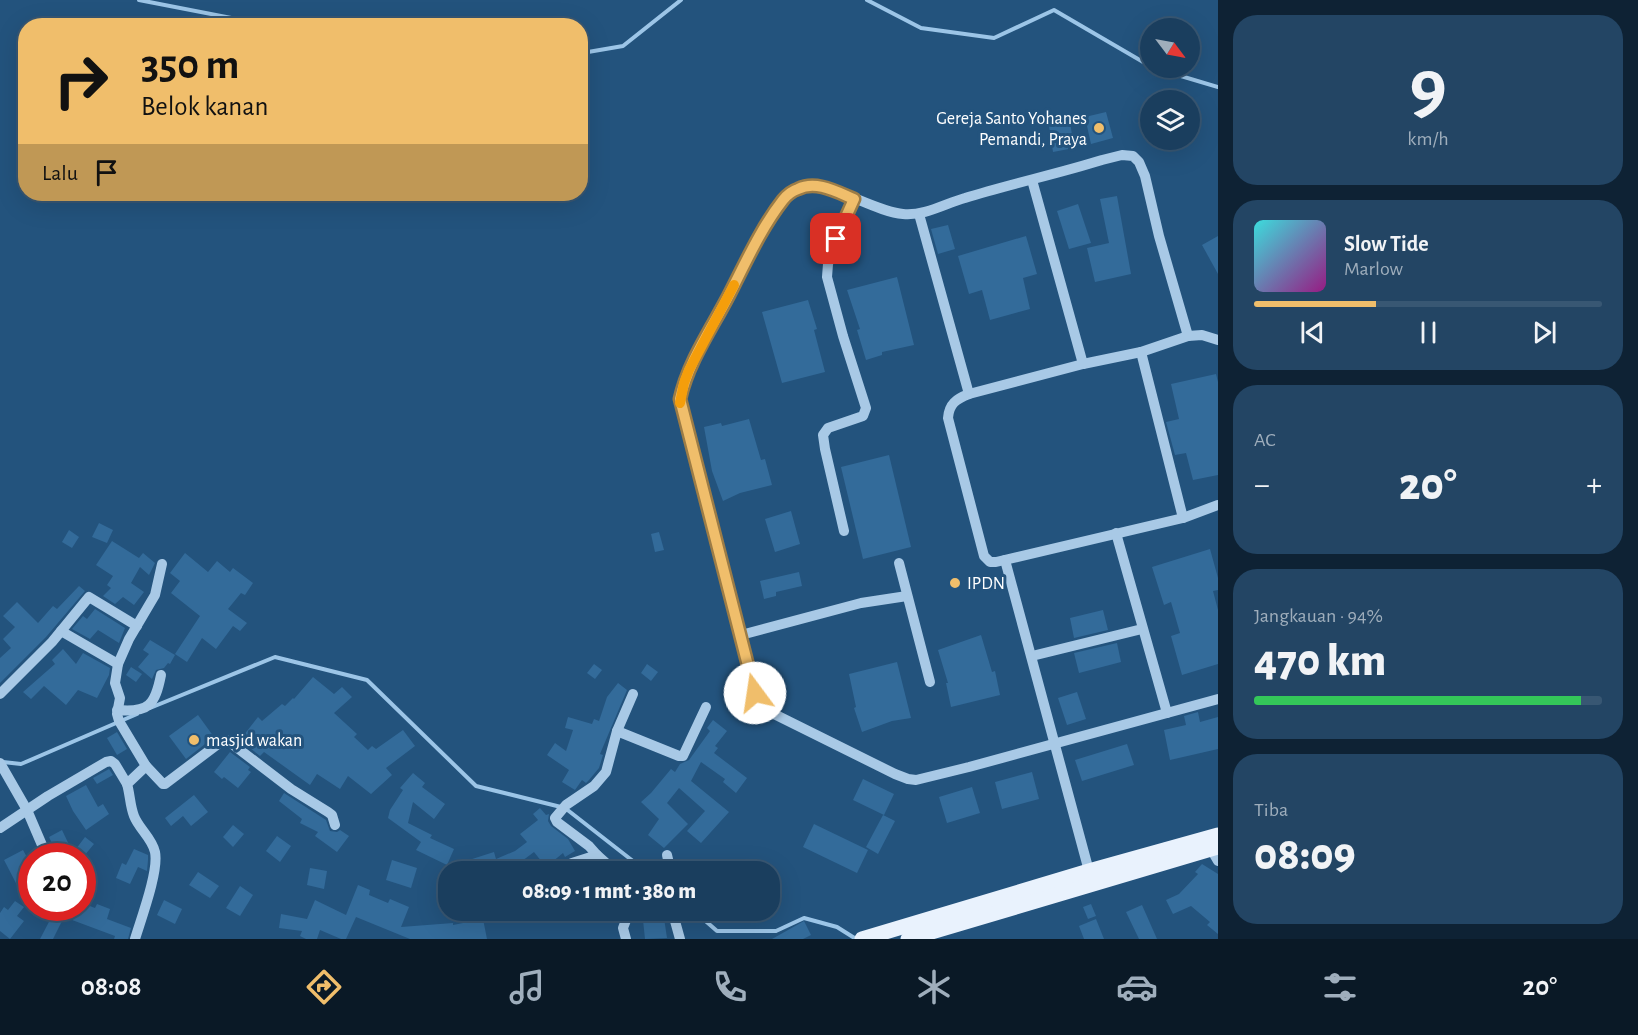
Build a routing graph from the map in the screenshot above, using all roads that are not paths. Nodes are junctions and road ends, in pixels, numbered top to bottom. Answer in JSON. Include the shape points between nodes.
{"nodes":[{"id":1,"x":1032,"y":180,"type":"junction"},
{"id":2,"x":854,"y":199,"type":"junction"},
{"id":3,"x":919,"y":214,"type":"junction"},
{"id":4,"x":1188,"y":336,"type":"junction"},
{"id":5,"x":1218,"y":340,"type":"edge"},
{"id":6,"x":1141,"y":352,"type":"junction"},
{"id":7,"x":1083,"y":364,"type":"junction"},
{"id":8,"x":969,"y":394,"type":"junction"},
{"id":9,"x":1218,"y":505,"type":"edge"},
{"id":10,"x":1183,"y":518,"type":"junction"},
{"id":11,"x":844,"y":531,"type":"dead end"},
{"id":12,"x":1116,"y":533,"type":"junction"},
{"id":13,"x":1005,"y":560,"type":"junction"},
{"id":14,"x":899,"y":563,"type":"dead end"},
{"id":15,"x":162,"y":564,"type":"dead end"},
{"id":16,"x":907,"y":596,"type":"junction"},
{"id":17,"x":137,"y":626,"type":"junction"},
{"id":18,"x":1142,"y":629,"type":"junction"},
{"id":19,"x":61,"y":631,"type":"junction"},
{"id":20,"x":741,"y":635,"type":"junction"},
{"id":21,"x":1032,"y":656,"type":"junction"},
{"id":22,"x":118,"y":664,"type":"junction"},
{"id":23,"x":161,"y":675,"type":"dead end"},
{"id":24,"x":930,"y":682,"type":"dead end"},
{"id":25,"x":0,"y":694,"type":"edge"},
{"id":26,"x":633,"y":694,"type":"dead end"},
{"id":27,"x":1218,"y":699,"type":"edge"},
{"id":28,"x":706,"y":707,"type":"dead end"},
{"id":29,"x":117,"y":712,"type":"junction"},
{"id":30,"x":1167,"y":713,"type":"junction"},
{"id":31,"x":616,"y":731,"type":"junction"},
{"id":32,"x":1056,"y":743,"type":"junction"},
{"id":33,"x":0,"y":763,"type":"edge"},
{"id":34,"x":146,"y":766,"type":"junction"},
{"id":35,"x":127,"y":784,"type":"junction"},
{"id":36,"x":27,"y":810,"type":"junction"},
{"id":37,"x":335,"y":825,"type":"dead end"},
{"id":38,"x":0,"y":828,"type":"edge"},
{"id":39,"x":41,"y":843,"type":"edge"},
{"id":40,"x":1214,"y":846,"type":"edge"},
{"id":41,"x":597,"y":855,"type":"junction"},
{"id":42,"x":667,"y":855,"type":"dead end"},
{"id":43,"x":578,"y":861,"type":"edge"},
{"id":44,"x":604,"y":861,"type":"edge"},
{"id":45,"x":668,"y":861,"type":"edge"},
{"id":46,"x":1089,"y":871,"type":"junction"},
{"id":47,"x":626,"y":921,"type":"edge"},
{"id":48,"x":679,"y":921,"type":"edge"},
{"id":49,"x":135,"y":939,"type":"edge"},
{"id":50,"x":626,"y":939,"type":"edge"},
{"id":51,"x":680,"y":939,"type":"edge"},
{"id":52,"x":862,"y":939,"type":"edge"},
{"id":53,"x":908,"y":939,"type":"edge"}],
"edges":[{"from":1,"to":3,"type":"street"},
{"from":1,"to":4,"type":"street","via":[[1122,155],[1138,159]]},
{"from":1,"to":7,"type":"street"},
{"from":2,"to":3,"type":"street","via":[[885,211]]},
{"from":2,"to":11,"type":"street","via":[[828,264],[843,336],[866,408],[862,416],[828,428],[823,435]]},
{"from":2,"to":20,"type":"street","via":[[813,185],[785,197],[745,265],[682,390],[680,404]]},
{"from":3,"to":8,"type":"street"},
{"from":4,"to":5,"type":"street"},
{"from":4,"to":6,"type":"street"},
{"from":6,"to":7,"type":"street"},
{"from":6,"to":10,"type":"street"},
{"from":7,"to":8,"type":"street"},
{"from":8,"to":13,"type":"street","via":[[952,404],[948,418],[984,556],[990,562]]},
{"from":9,"to":10,"type":"street"},
{"from":10,"to":12,"type":"street"},
{"from":12,"to":13,"type":"street"},
{"from":12,"to":18,"type":"street"},
{"from":13,"to":21,"type":"street"},
{"from":14,"to":16,"type":"street"},
{"from":15,"to":17,"type":"street","via":[[155,595]]},
{"from":16,"to":20,"type":"street","via":[[861,603]]},
{"from":16,"to":24,"type":"street"},
{"from":17,"to":19,"type":"street","via":[[90,597]]},
{"from":17,"to":22,"type":"street"},
{"from":18,"to":21,"type":"street"},
{"from":18,"to":30,"type":"street"},
{"from":19,"to":22,"type":"street"},
{"from":19,"to":25,"type":"street"},
{"from":20,"to":32,"type":"street","via":[[755,693],[763,707],[908,779]]},
{"from":21,"to":32,"type":"street"},
{"from":22,"to":29,"type":"street"},
{"from":23,"to":29,"type":"street","via":[[157,696],[151,703],[134,712]]},
{"from":26,"to":31,"type":"street"},
{"from":27,"to":30,"type":"street"},
{"from":28,"to":31,"type":"street","via":[[682,756]]},
{"from":29,"to":34,"type":"street"},
{"from":30,"to":32,"type":"street"},
{"from":31,"to":41,"type":"street","via":[[606,772],[555,818]]},
{"from":32,"to":46,"type":"street"},
{"from":33,"to":36,"type":"street"},
{"from":34,"to":35,"type":"street"},
{"from":34,"to":37,"type":"street","via":[[165,784],[227,740],[332,815]]},
{"from":35,"to":36,"type":"street","via":[[109,761]]},
{"from":35,"to":49,"type":"street","via":[[135,817],[152,842],[156,857]]},
{"from":36,"to":38,"type":"street"},
{"from":36,"to":39,"type":"street"},
{"from":40,"to":46,"type":"main road"},
{"from":40,"to":53,"type":"main road"},
{"from":41,"to":43,"type":"street"},
{"from":41,"to":44,"type":"street"},
{"from":42,"to":45,"type":"street"},
{"from":46,"to":52,"type":"main road"},
{"from":47,"to":50,"type":"street"},
{"from":48,"to":51,"type":"street"}]}
